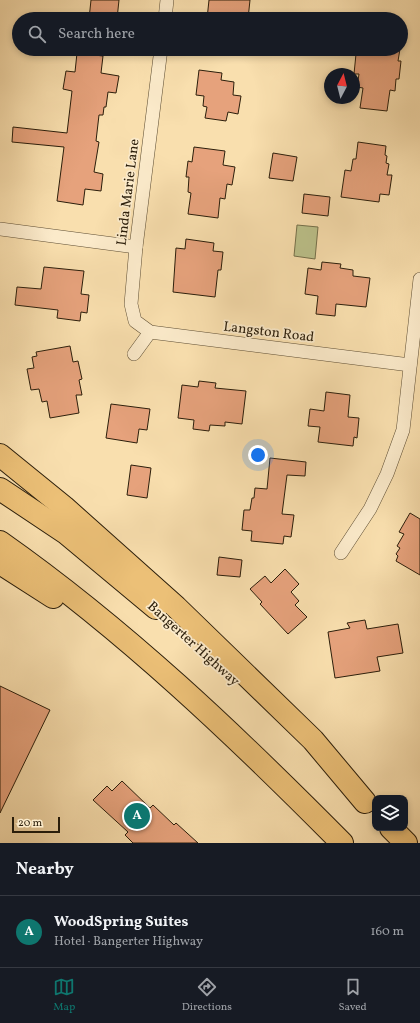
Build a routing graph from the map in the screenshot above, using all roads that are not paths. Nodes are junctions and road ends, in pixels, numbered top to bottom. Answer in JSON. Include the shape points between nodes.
{"nodes":[{"id":1,"x":167,"y":0,"type":"edge"},
{"id":2,"x":166,"y":12,"type":"edge"},
{"id":3,"x":160,"y":56,"type":"edge"},
{"id":4,"x":0,"y":229,"type":"edge"},
{"id":5,"x":136,"y":247,"type":"junction"},
{"id":6,"x":420,"y":279,"type":"edge"},
{"id":7,"x":150,"y":332,"type":"junction"},
{"id":8,"x":134,"y":354,"type":"dead end"},
{"id":9,"x":410,"y":365,"type":"junction"},
{"id":10,"x":0,"y":455,"type":"edge"},
{"id":11,"x":0,"y":489,"type":"edge"},
{"id":12,"x":0,"y":542,"type":"edge"},
{"id":13,"x":341,"y":552,"type":"dead end"},
{"id":14,"x":0,"y":563,"type":"edge"},
{"id":15,"x":154,"y":662,"type":"junction"},
{"id":16,"x":370,"y":807,"type":"edge"},
{"id":17,"x":394,"y":831,"type":"edge"},
{"id":18,"x":342,"y":843,"type":"edge"},
{"id":19,"x":406,"y":843,"type":"edge"}],
"edges":[{"from":1,"to":2,"type":"street"},
{"from":3,"to":5,"type":"street","name":"Linda Marie Lane"},
{"from":4,"to":5,"type":"street"},
{"from":5,"to":7,"type":"street","name":"Linda Marie Lane","via":[[131,304],[135,321]]},
{"from":6,"to":9,"type":"street"},
{"from":7,"to":8,"type":"street"},
{"from":7,"to":9,"type":"street","name":"Langston Road"},
{"from":9,"to":13,"type":"street","via":[[403,430],[387,474],[370,509]]},
{"from":10,"to":16,"type":"highway","via":[[64,507],[182,612],[313,740]]},
{"from":11,"to":16,"type":"highway","name":"Bangerter Highway","via":[[66,533],[183,631]]},
{"from":12,"to":15,"type":"highway","via":[[94,612]]},
{"from":14,"to":15,"type":"highway"},
{"from":15,"to":18,"type":"highway"},
{"from":17,"to":19,"type":"highway"}]}
